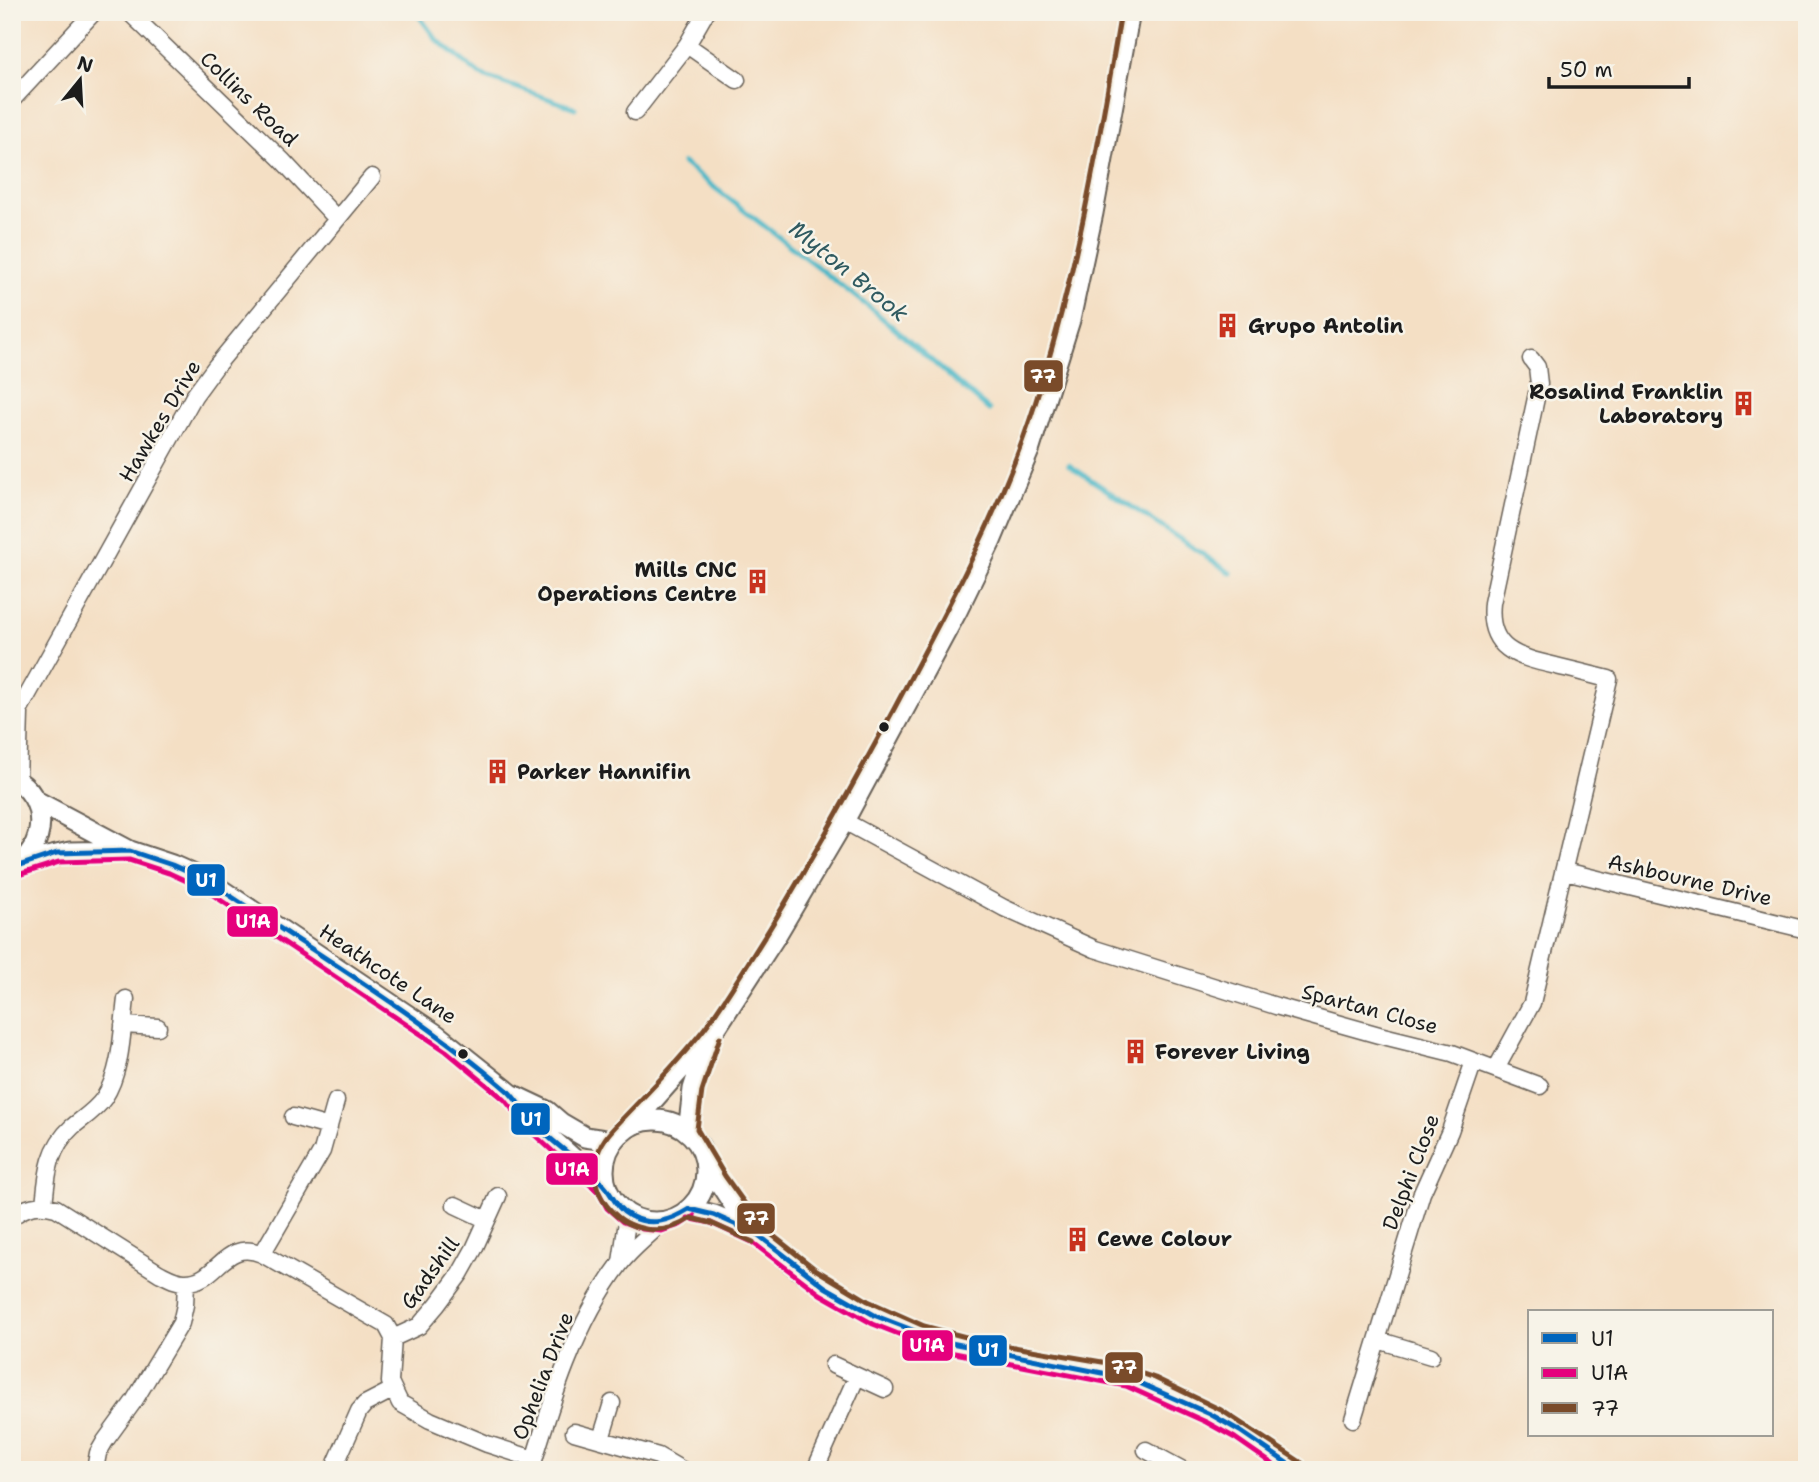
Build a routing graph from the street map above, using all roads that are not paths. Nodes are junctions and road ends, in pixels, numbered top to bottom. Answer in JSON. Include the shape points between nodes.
{"nodes":[{"id":1,"x":94,"y":12,"type":"edge"},
{"id":2,"x":129,"y":12,"type":"edge"},
{"id":3,"x":706,"y":12,"type":"edge"},
{"id":4,"x":1130,"y":12,"type":"edge"},
{"id":5,"x":687,"y":45,"type":"junction"},
{"id":6,"x":737,"y":80,"type":"dead end"},
{"id":7,"x":12,"y":100,"type":"edge"},
{"id":8,"x":635,"y":112,"type":"dead end"},
{"id":9,"x":372,"y":177,"type":"dead end"},
{"id":10,"x":337,"y":219,"type":"junction"},
{"id":11,"x":1531,"y":359,"type":"dead end"},
{"id":12,"x":16,"y":717,"type":"edge"},
{"id":13,"x":15,"y":779,"type":"edge"},
{"id":14,"x":36,"y":801,"type":"junction"},
{"id":15,"x":844,"y":821,"type":"junction"},
{"id":16,"x":130,"y":851,"type":"junction"},
{"id":17,"x":17,"y":865,"type":"edge"},
{"id":18,"x":1564,"y":871,"type":"junction"},
{"id":19,"x":1807,"y":930,"type":"edge"},
{"id":20,"x":126,"y":999,"type":"dead end"},
{"id":21,"x":123,"y":1025,"type":"junction"},
{"id":22,"x":158,"y":1027,"type":"dead end"},
{"id":23,"x":712,"y":1034,"type":"junction"},
{"id":24,"x":1474,"y":1061,"type":"junction"},
{"id":25,"x":1496,"y":1069,"type":"junction"},
{"id":26,"x":1541,"y":1086,"type":"dead end"},
{"id":27,"x":511,"y":1094,"type":"junction"},
{"id":28,"x":336,"y":1101,"type":"dead end"},
{"id":29,"x":293,"y":1117,"type":"dead end"},
{"id":30,"x":631,"y":1125,"type":"junction"},
{"id":31,"x":329,"y":1127,"type":"junction"},
{"id":32,"x":688,"y":1132,"type":"junction"},
{"id":33,"x":612,"y":1141,"type":"junction"},
{"id":34,"x":705,"y":1161,"type":"junction"},
{"id":35,"x":606,"y":1188,"type":"junction"},
{"id":36,"x":498,"y":1196,"type":"dead end"},
{"id":37,"x":44,"y":1205,"type":"junction"},
{"id":38,"x":455,"y":1205,"type":"dead end"},
{"id":39,"x":689,"y":1209,"type":"junction"},
{"id":40,"x":628,"y":1215,"type":"junction"},
{"id":41,"x":12,"y":1217,"type":"edge"},
{"id":42,"x":487,"y":1220,"type":"junction"},
{"id":43,"x":662,"y":1222,"type":"junction"},
{"id":44,"x":757,"y":1234,"type":"junction"},
{"id":45,"x":262,"y":1254,"type":"junction"},
{"id":46,"x":621,"y":1262,"type":"junction"},
{"id":47,"x":186,"y":1283,"type":"junction"},
{"id":48,"x":393,"y":1338,"type":"junction"},
{"id":49,"x":1378,"y":1340,"type":"junction"},
{"id":50,"x":1431,"y":1356,"type":"dead end"},
{"id":51,"x":833,"y":1365,"type":"dead end"},
{"id":52,"x":857,"y":1376,"type":"junction"},
{"id":53,"x":885,"y":1389,"type":"dead end"},
{"id":54,"x":392,"y":1390,"type":"junction"},
{"id":55,"x":612,"y":1404,"type":"dead end"},
{"id":56,"x":1353,"y":1419,"type":"dead end"},
{"id":57,"x":574,"y":1432,"type":"dead end"},
{"id":58,"x":601,"y":1439,"type":"junction"},
{"id":59,"x":1146,"y":1450,"type":"dead end"},
{"id":60,"x":532,"y":1464,"type":"edge"},
{"id":61,"x":1174,"y":1468,"type":"edge"},
{"id":62,"x":98,"y":1470,"type":"edge"},
{"id":63,"x":333,"y":1470,"type":"edge"},
{"id":64,"x":682,"y":1470,"type":"edge"},
{"id":65,"x":815,"y":1470,"type":"edge"},
{"id":66,"x":1297,"y":1470,"type":"edge"}],
"edges":[{"from":1,"to":7,"type":"street"},
{"from":2,"to":10,"type":"street","name":"Collins Road"},
{"from":3,"to":5,"type":"street"},
{"from":4,"to":15,"type":"street","via":[[1082,270],[1030,448],[991,541]]},
{"from":5,"to":6,"type":"street"},
{"from":5,"to":8,"type":"street"},
{"from":9,"to":10,"type":"street","name":"Hawkes Drive"},
{"from":10,"to":12,"type":"street","name":"Hawkes Drive","via":[[194,396]]},
{"from":11,"to":18,"type":"street","via":[[1539,384],[1491,620],[1497,638],[1516,655],[1609,679]]},
{"from":12,"to":13,"type":"street","name":"Hawkes Drive"},
{"from":13,"to":14,"type":"street"},
{"from":14,"to":16,"type":"street","name":"Heathcote Lane"},
{"from":14,"to":17,"type":"street","via":[[40,833],[34,849]]},
{"from":15,"to":23,"type":"street"},
{"from":15,"to":24,"type":"street","name":"Spartan Close","via":[[1004,908],[1095,949]]},
{"from":16,"to":17,"type":"street","name":"Heathcote Lane","via":[[70,852]]},
{"from":16,"to":27,"type":"street","name":"Heathcote Lane","via":[[190,872],[226,892],[451,1044]]},
{"from":18,"to":19,"type":"street","name":"Ashbourne Drive"},
{"from":18,"to":25,"type":"street","via":[[1532,1003]]},
{"from":20,"to":21,"type":"street"},
{"from":21,"to":22,"type":"street"},
{"from":21,"to":37,"type":"street","via":[[110,1085],[98,1105],[57,1144],[47,1169]]},
{"from":23,"to":30,"type":"street"},
{"from":23,"to":32,"type":"street","via":[[693,1089]]},
{"from":24,"to":25,"type":"street","name":"Spartan Close"},
{"from":24,"to":49,"type":"street","name":"Delphi Close","via":[[1422,1193]]},
{"from":25,"to":26,"type":"street","name":"Spartan Close"},
{"from":27,"to":33,"type":"street","name":"Heathcote Lane","via":[[547,1111],[579,1134]]},
{"from":27,"to":35,"type":"street","via":[[535,1124]]},
{"from":28,"to":31,"type":"street"},
{"from":29,"to":31,"type":"street"},
{"from":30,"to":32,"type":"street","via":[[665,1120]]},
{"from":30,"to":33,"type":"street"},
{"from":31,"to":45,"type":"street","via":[[322,1152]]},
{"from":32,"to":34,"type":"street"},
{"from":33,"to":35,"type":"street","via":[[604,1160]]},
{"from":34,"to":39,"type":"street","via":[[702,1192]]},
{"from":34,"to":44,"type":"street"},
{"from":35,"to":40,"type":"street"},
{"from":36,"to":42,"type":"street","name":"Gadshill"},
{"from":37,"to":41,"type":"street","via":[[29,1206]]},
{"from":37,"to":47,"type":"street","via":[[67,1214],[159,1273]]},
{"from":38,"to":42,"type":"street","name":"Gadshill"},
{"from":39,"to":43,"type":"street"},
{"from":39,"to":44,"type":"street"},
{"from":40,"to":43,"type":"street"},
{"from":40,"to":46,"type":"street","name":"Ophelia Drive"},
{"from":42,"to":48,"type":"street","name":"Gadshill","via":[[460,1274],[437,1305],[419,1326]]},
{"from":43,"to":46,"type":"street","name":"Ophelia Drive"},
{"from":44,"to":66,"type":"street","via":[[825,1287],[876,1316],[941,1341],[1139,1382],[1210,1414]]},
{"from":45,"to":47,"type":"street","via":[[234,1252],[199,1280]]},
{"from":45,"to":48,"type":"street","via":[[386,1325]]},
{"from":46,"to":60,"type":"street","name":"Ophelia Drive","via":[[572,1349]]},
{"from":47,"to":62,"type":"street","via":[[181,1323],[101,1447]]},
{"from":48,"to":54,"type":"street"},
{"from":49,"to":50,"type":"street"},
{"from":49,"to":56,"type":"street","name":"Delphi Close"},
{"from":51,"to":52,"type":"street"},
{"from":52,"to":53,"type":"street"},
{"from":52,"to":65,"type":"street"},
{"from":54,"to":60,"type":"street","via":[[405,1407]]},
{"from":54,"to":63,"type":"street","via":[[359,1410]]},
{"from":55,"to":58,"type":"street"},
{"from":57,"to":58,"type":"street"},
{"from":58,"to":64,"type":"street","via":[[658,1456]]},
{"from":59,"to":61,"type":"street"}]}
